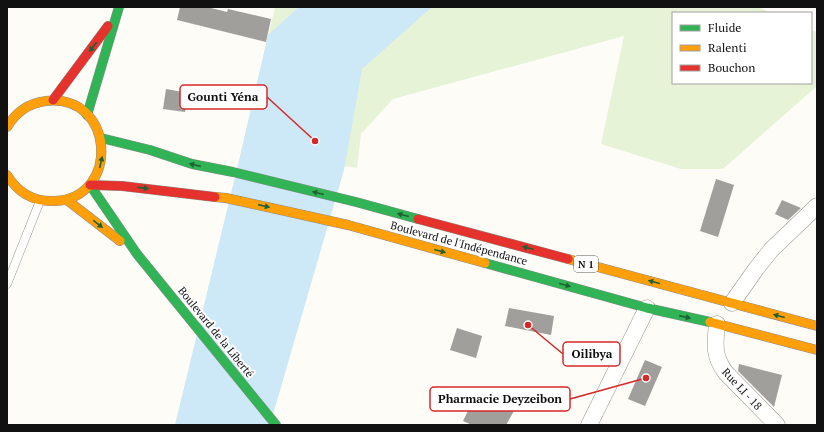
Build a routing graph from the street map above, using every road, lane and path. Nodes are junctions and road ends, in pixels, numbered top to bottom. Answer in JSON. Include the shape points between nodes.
{"nodes":[{"id":1,"x":118,"y":11,"type":"edge"},
{"id":2,"x":53,"y":100,"type":"junction"},
{"id":3,"x":87,"y":114,"type":"junction"},
{"id":4,"x":7,"y":125,"type":"edge"},
{"id":5,"x":101,"y":138,"type":"junction"},
{"id":6,"x":7,"y":175,"type":"edge"},
{"id":7,"x":90,"y":185,"type":"junction"},
{"id":8,"x":67,"y":200,"type":"junction"},
{"id":9,"x":41,"y":201,"type":"junction"},
{"id":10,"x":817,"y":206,"type":"edge"},
{"id":11,"x":137,"y":254,"type":"junction"},
{"id":12,"x":7,"y":284,"type":"edge"},
{"id":13,"x":732,"y":303,"type":"junction"},
{"id":14,"x":647,"y":308,"type":"junction"},
{"id":15,"x":717,"y":324,"type":"junction"},
{"id":16,"x":817,"y":326,"type":"edge"},
{"id":17,"x":817,"y":350,"type":"edge"},
{"id":18,"x":276,"y":425,"type":"edge"},
{"id":19,"x":589,"y":425,"type":"edge"},
{"id":20,"x":777,"y":425,"type":"edge"}],
"edges":[{"from":1,"to":2,"type":"main road","one_way":true},
{"from":1,"to":3,"type":"main road"},
{"from":2,"to":3,"type":"main road","via":[[72,104]]},
{"from":2,"to":4,"type":"main road","via":[[27,106]]},
{"from":3,"to":5,"type":"main road"},
{"from":7,"to":5,"type":"main road","one_way":true,"via":[[101,163]]},
{"from":13,"to":5,"type":"main road","name":"Boulevard de l'Indépendance","number":"N 1","one_way":true,"via":[[356,202],[192,164]]},
{"from":6,"to":9,"type":"main road","via":[[17,189]]},
{"from":7,"to":8,"type":"main road"},
{"from":7,"to":11,"type":"main road","name":"Boulevard de la Liberté"},
{"from":7,"to":14,"type":"main road","name":"Boulevard de l'Indépendance","number":"N 1","one_way":true,"via":[[122,186],[226,198],[348,226]]},
{"from":8,"to":9,"type":"main road"},
{"from":8,"to":11,"type":"main road","name":"Boulevard de la Liberté","one_way":true},
{"from":9,"to":12,"type":"lane"},
{"from":10,"to":13,"type":"street","via":[[771,250]]},
{"from":11,"to":18,"type":"main road","name":"Boulevard de la Liberté"},
{"from":16,"to":13,"type":"main road","name":"Boulevard de l'Indépendance","number":"N 1","one_way":true},
{"from":14,"to":15,"type":"main road","name":"Boulevard de l'Indépendance","one_way":true},
{"from":14,"to":19,"type":"street"},
{"from":15,"to":17,"type":"main road","name":"Boulevard de l'Indépendance"},
{"from":15,"to":20,"type":"street","name":"Rue LI - 18","via":[[715,348],[720,365]]}]}
